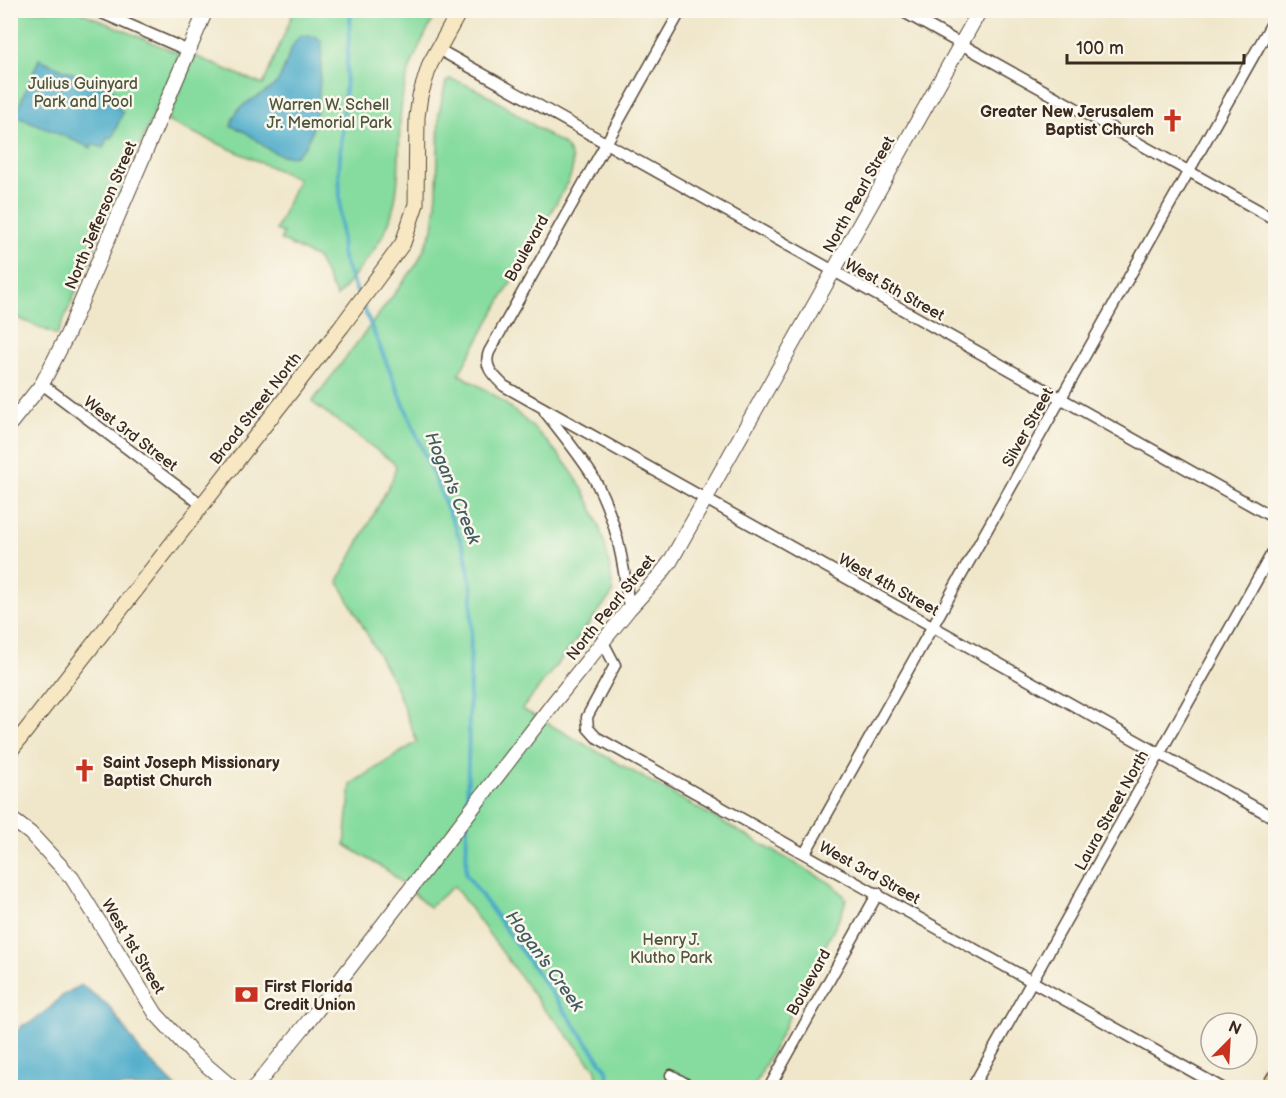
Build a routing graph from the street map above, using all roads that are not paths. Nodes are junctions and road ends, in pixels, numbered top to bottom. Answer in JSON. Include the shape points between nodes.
{"nodes":[{"id":1,"x":95,"y":10,"type":"edge"},
{"id":2,"x":206,"y":10,"type":"edge"},
{"id":3,"x":460,"y":10,"type":"edge"},
{"id":4,"x":681,"y":10,"type":"edge"},
{"id":5,"x":900,"y":10,"type":"edge"},
{"id":6,"x":980,"y":10,"type":"edge"},
{"id":7,"x":1275,"y":16,"type":"edge"},
{"id":8,"x":961,"y":44,"type":"junction"},
{"id":9,"x":438,"y":49,"type":"junction"},
{"id":10,"x":189,"y":51,"type":"junction"},
{"id":11,"x":605,"y":144,"type":"junction"},
{"id":12,"x":1188,"y":171,"type":"junction"},
{"id":13,"x":1275,"y":220,"type":"edge"},
{"id":14,"x":833,"y":272,"type":"junction"},
{"id":15,"x":490,"y":372,"type":"joint"},
{"id":16,"x":42,"y":384,"type":"junction"},
{"id":17,"x":1060,"y":398,"type":"junction"},
{"id":18,"x":541,"y":406,"type":"junction"},
{"id":19,"x":10,"y":424,"type":"edge"},
{"id":20,"x":705,"y":499,"type":"junction"},
{"id":21,"x":202,"y":505,"type":"junction"},
{"id":22,"x":1275,"y":519,"type":"edge"},
{"id":23,"x":1275,"y":546,"type":"edge"},
{"id":24,"x":629,"y":609,"type":"junction"},
{"id":25,"x":933,"y":626,"type":"junction"},
{"id":26,"x":603,"y":642,"type":"junction"},
{"id":27,"x":10,"y":751,"type":"edge"},
{"id":28,"x":1159,"y":753,"type":"junction"},
{"id":29,"x":10,"y":818,"type":"edge"},
{"id":30,"x":1275,"y":819,"type":"edge"},
{"id":31,"x":805,"y":854,"type":"junction"},
{"id":32,"x":878,"y":893,"type":"junction"},
{"id":33,"x":1032,"y":980,"type":"junction"},
{"id":34,"x":671,"y":1075,"type":"dead end"},
{"id":35,"x":1275,"y":1077,"type":"edge"},
{"id":36,"x":234,"y":1088,"type":"edge"},
{"id":37,"x":254,"y":1088,"type":"edge"},
{"id":38,"x":693,"y":1088,"type":"edge"},
{"id":39,"x":770,"y":1088,"type":"edge"},
{"id":40,"x":972,"y":1088,"type":"edge"},
{"id":41,"x":1222,"y":1088,"type":"edge"},
{"id":42,"x":1269,"y":1088,"type":"edge"}],
"edges":[{"from":1,"to":10,"type":"street"},
{"from":2,"to":10,"type":"street","name":"North Jefferson Street"},
{"from":3,"to":9,"type":"main road"},
{"from":4,"to":11,"type":"street","name":"Boulevard"},
{"from":5,"to":8,"type":"street"},
{"from":6,"to":8,"type":"street","name":"North Pearl Street"},
{"from":7,"to":12,"type":"street","name":"Silver Street"},
{"from":8,"to":12,"type":"street"},
{"from":8,"to":14,"type":"street","name":"North Pearl Street"},
{"from":9,"to":11,"type":"street","name":"West 5th Street"},
{"from":9,"to":21,"type":"main road","name":"Broad Street North","via":[[420,96],[417,195],[403,243]]},
{"from":10,"to":16,"type":"street","name":"North Jefferson Street","via":[[67,335]]},
{"from":11,"to":14,"type":"street","name":"West 5th Street"},
{"from":11,"to":15,"type":"street","name":"Boulevard","via":[[489,352],[486,359]]},
{"from":12,"to":13,"type":"street"},
{"from":12,"to":17,"type":"street","name":"Silver Street"},
{"from":14,"to":17,"type":"street","name":"West 5th Street"},
{"from":14,"to":20,"type":"street","name":"North Pearl Street"},
{"from":15,"to":18,"type":"street","name":"West 4th Street","via":[[504,386]]},
{"from":16,"to":19,"type":"street","name":"North Jefferson Street"},
{"from":16,"to":21,"type":"street","name":"West 3rd Street"},
{"from":17,"to":22,"type":"street","name":"West 5th Street"},
{"from":17,"to":25,"type":"street","name":"Silver Street"},
{"from":18,"to":20,"type":"street","name":"West 4th Street"},
{"from":18,"to":24,"type":"street","via":[[592,476],[608,509],[626,577]]},
{"from":20,"to":24,"type":"street","name":"North Pearl Street","via":[[670,562]]},
{"from":20,"to":25,"type":"street","name":"West 4th Street"},
{"from":21,"to":27,"type":"main road","name":"Broad Street North"},
{"from":23,"to":28,"type":"street","name":"Laura Street North"},
{"from":24,"to":26,"type":"street","name":"North Pearl Street"},
{"from":25,"to":28,"type":"street","name":"West 4th Street"},
{"from":25,"to":31,"type":"street","name":"Silver Street"},
{"from":26,"to":31,"type":"street","name":"West 3rd Street","via":[[615,665],[587,717],[588,728]]},
{"from":26,"to":37,"type":"street","name":"North Pearl Street"},
{"from":28,"to":30,"type":"street","name":"West 4th Street"},
{"from":28,"to":33,"type":"street","name":"Laura Street North"},
{"from":29,"to":36,"type":"street","name":"West 1st Street","via":[[30,833],[72,878],[156,1014],[192,1053]]},
{"from":31,"to":32,"type":"street","name":"West 3rd Street"},
{"from":32,"to":33,"type":"street","name":"West 3rd Street"},
{"from":32,"to":39,"type":"street","name":"Boulevard"},
{"from":33,"to":40,"type":"street","name":"Laura Street North"},
{"from":33,"to":41,"type":"street","name":"West 3rd Street"},
{"from":34,"to":38,"type":"street"},
{"from":35,"to":42,"type":"main road"}]}
